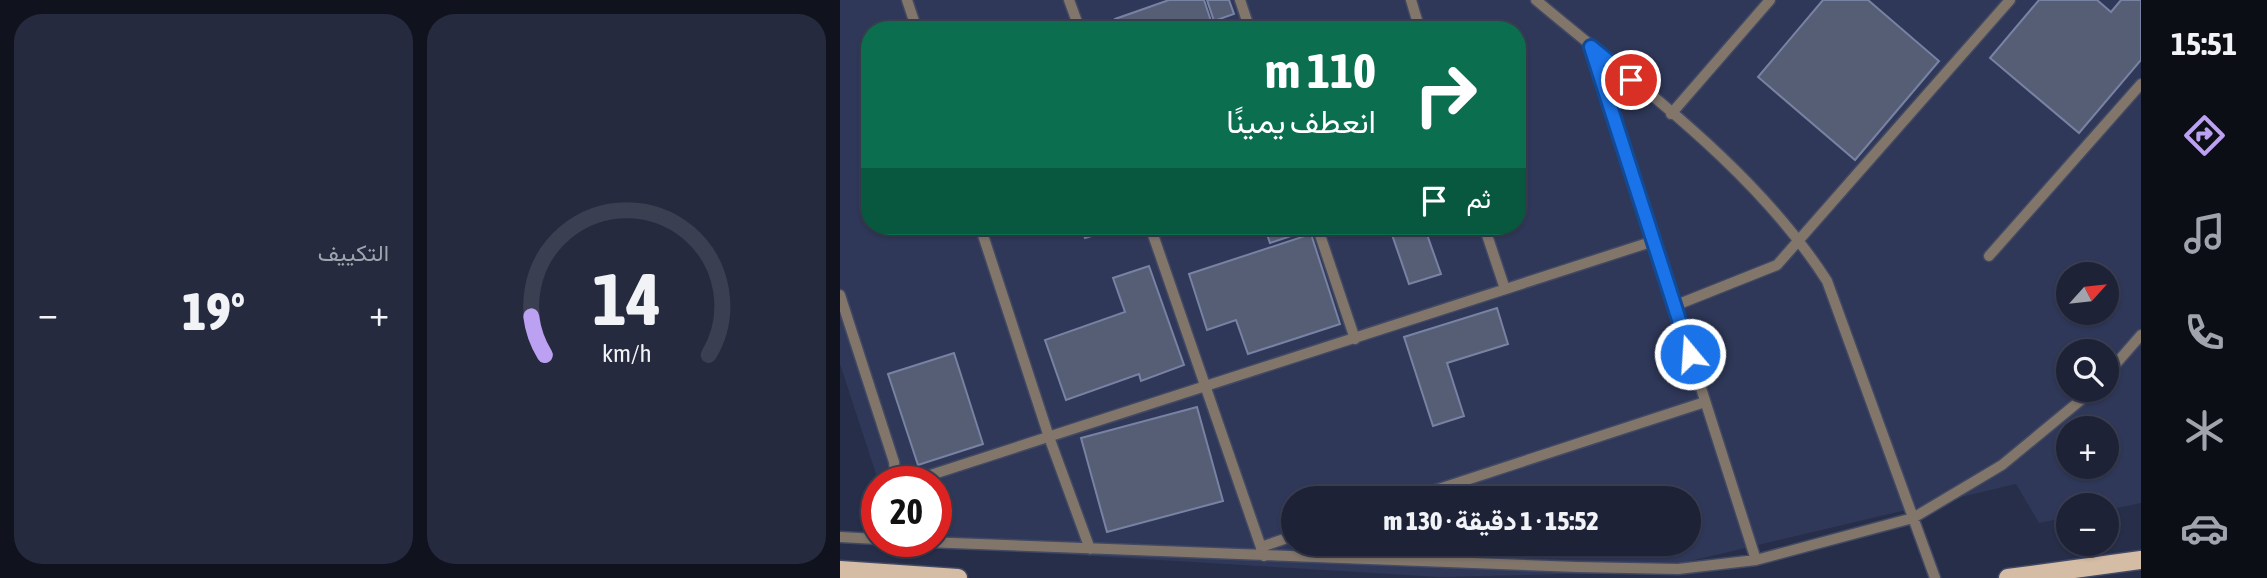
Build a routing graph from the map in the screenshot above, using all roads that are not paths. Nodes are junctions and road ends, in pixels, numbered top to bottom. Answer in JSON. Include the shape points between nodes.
{"nodes":[{"id":1,"x":907,"y":0,"type":"edge"},
{"id":2,"x":1069,"y":0,"type":"edge"},
{"id":3,"x":1240,"y":0,"type":"edge"},
{"id":4,"x":1411,"y":0,"type":"edge"},
{"id":5,"x":1536,"y":0,"type":"edge"},
{"id":6,"x":1770,"y":0,"type":"edge"},
{"id":7,"x":2010,"y":0,"type":"edge"},
{"id":8,"x":914,"y":21,"type":"edge"},
{"id":9,"x":1077,"y":21,"type":"edge"},
{"id":10,"x":1247,"y":21,"type":"edge"},
{"id":11,"x":1417,"y":21,"type":"edge"},
{"id":12,"x":1591,"y":47,"type":"junction"},
{"id":13,"x":2141,"y":84,"type":"edge"},
{"id":14,"x":1671,"y":114,"type":"junction"},
{"id":15,"x":983,"y":235,"type":"edge"},
{"id":16,"x":1153,"y":235,"type":"edge"},
{"id":17,"x":1320,"y":235,"type":"edge"},
{"id":18,"x":1487,"y":235,"type":"edge"},
{"id":19,"x":1801,"y":239,"type":"junction"},
{"id":20,"x":1654,"y":241,"type":"junction"},
{"id":21,"x":1989,"y":256,"type":"dead end"},
{"id":22,"x":1505,"y":289,"type":"junction"},
{"id":23,"x":840,"y":295,"type":"edge"},
{"id":24,"x":1674,"y":306,"type":"junction"},
{"id":25,"x":2141,"y":335,"type":"edge"},
{"id":26,"x":1355,"y":339,"type":"junction"},
{"id":27,"x":2119,"y":360,"type":"edge"},
{"id":28,"x":1208,"y":387,"type":"junction"},
{"id":29,"x":1705,"y":402,"type":"junction"},
{"id":30,"x":2079,"y":402,"type":"edge"},
{"id":31,"x":1049,"y":437,"type":"junction"},
{"id":32,"x":894,"y":466,"type":"edge"},
{"id":33,"x":952,"y":468,"type":"edge"},
{"id":34,"x":1448,"y":486,"type":"edge"},
{"id":35,"x":1913,"y":518,"type":"junction"},
{"id":36,"x":840,"y":537,"type":"edge"},
{"id":37,"x":861,"y":538,"type":"edge"},
{"id":38,"x":1281,"y":542,"type":"edge"},
{"id":39,"x":952,"y":543,"type":"edge"},
{"id":40,"x":1090,"y":549,"type":"junction"},
{"id":41,"x":1263,"y":551,"type":"junction"},
{"id":42,"x":1756,"y":560,"type":"junction"},
{"id":43,"x":2141,"y":560,"type":"edge"},
{"id":44,"x":840,"y":570,"type":"edge"},
{"id":45,"x":958,"y":578,"type":"edge"},
{"id":46,"x":1935,"y":578,"type":"edge"},
{"id":47,"x":2008,"y":578,"type":"edge"}],
"edges":[{"from":1,"to":8,"type":"lane"},
{"from":2,"to":9,"type":"lane"},
{"from":3,"to":10,"type":"lane"},
{"from":4,"to":11,"type":"lane"},
{"from":5,"to":12,"type":"lane"},
{"from":6,"to":14,"type":"lane"},
{"from":7,"to":19,"type":"lane"},
{"from":12,"to":14,"type":"lane"},
{"from":12,"to":20,"type":"lane"},
{"from":13,"to":21,"type":"lane"},
{"from":14,"to":19,"type":"lane","via":[[1727,161]]},
{"from":15,"to":31,"type":"lane"},
{"from":16,"to":28,"type":"lane"},
{"from":17,"to":26,"type":"lane"},
{"from":18,"to":22,"type":"lane"},
{"from":19,"to":24,"type":"lane","via":[[1777,265]]},
{"from":19,"to":35,"type":"lane","via":[[1828,281]]},
{"from":20,"to":22,"type":"lane"},
{"from":20,"to":24,"type":"lane"},
{"from":22,"to":26,"type":"lane"},
{"from":23,"to":32,"type":"lane"},
{"from":24,"to":29,"type":"lane"},
{"from":25,"to":27,"type":"lane"},
{"from":26,"to":28,"type":"lane"},
{"from":28,"to":31,"type":"lane"},
{"from":28,"to":41,"type":"lane"},
{"from":29,"to":34,"type":"lane"},
{"from":29,"to":42,"type":"lane"},
{"from":30,"to":35,"type":"lane","via":[[2002,466]]},
{"from":31,"to":33,"type":"lane"},
{"from":31,"to":40,"type":"lane"},
{"from":35,"to":42,"type":"lane"},
{"from":35,"to":46,"type":"lane"},
{"from":36,"to":37,"type":"lane"},
{"from":38,"to":41,"type":"lane"},
{"from":39,"to":40,"type":"lane"},
{"from":40,"to":41,"type":"lane"},
{"from":41,"to":42,"type":"lane","via":[[1678,569]]},
{"from":43,"to":47,"type":"main road"},
{"from":44,"to":45,"type":"main road"}]}
